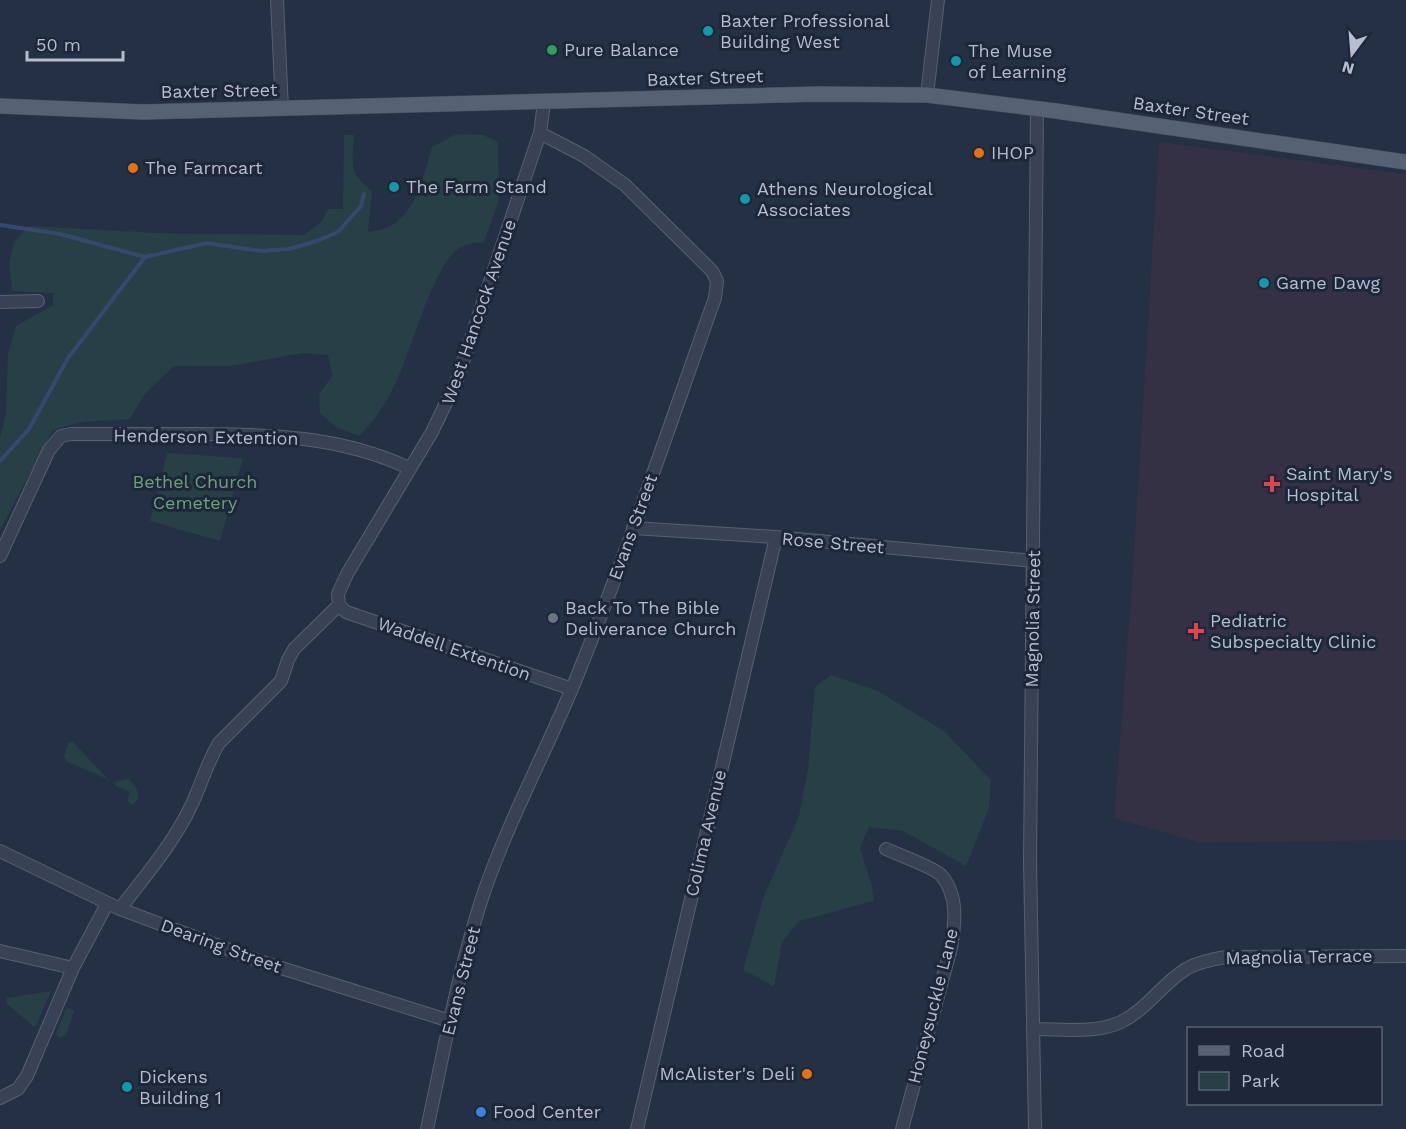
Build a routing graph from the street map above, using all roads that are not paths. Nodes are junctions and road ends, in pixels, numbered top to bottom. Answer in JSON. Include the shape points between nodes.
{"nodes":[{"id":1,"x":277,"y":0,"type":"edge"},
{"id":2,"x":938,"y":0,"type":"edge"},
{"id":3,"x":927,"y":95,"type":"junction"},
{"id":4,"x":544,"y":103,"type":"junction"},
{"id":5,"x":0,"y":106,"type":"edge"},
{"id":6,"x":282,"y":109,"type":"junction"},
{"id":7,"x":1037,"y":109,"type":"junction"},
{"id":8,"x":540,"y":133,"type":"junction"},
{"id":9,"x":1406,"y":162,"type":"edge"},
{"id":10,"x":38,"y":301,"type":"dead end"},
{"id":11,"x":0,"y":303,"type":"edge"},
{"id":12,"x":409,"y":468,"type":"junction"},
{"id":13,"x":633,"y":528,"type":"junction"},
{"id":14,"x":776,"y":537,"type":"junction"},
{"id":15,"x":0,"y":556,"type":"edge"},
{"id":16,"x":1034,"y":561,"type":"junction"},
{"id":17,"x":339,"y":605,"type":"junction"},
{"id":18,"x":572,"y":689,"type":"junction"},
{"id":19,"x":886,"y":849,"type":"dead end"},
{"id":20,"x":0,"y":851,"type":"edge"},
{"id":21,"x":107,"y":904,"type":"junction"},
{"id":22,"x":120,"y":909,"type":"junction"},
{"id":23,"x":0,"y":951,"type":"edge"},
{"id":24,"x":1406,"y":956,"type":"edge"},
{"id":25,"x":72,"y":968,"type":"junction"},
{"id":26,"x":450,"y":1021,"type":"junction"},
{"id":27,"x":1034,"y":1029,"type":"junction"},
{"id":28,"x":0,"y":1098,"type":"edge"},
{"id":29,"x":427,"y":1129,"type":"edge"},
{"id":30,"x":637,"y":1129,"type":"edge"},
{"id":31,"x":902,"y":1129,"type":"edge"},
{"id":32,"x":1035,"y":1129,"type":"edge"}],
"edges":[{"from":1,"to":6,"type":"street"},
{"from":2,"to":3,"type":"street"},
{"from":3,"to":4,"type":"main road","name":"Baxter Street","via":[[818,94]]},
{"from":3,"to":7,"type":"main road","name":"Baxter Street"},
{"from":4,"to":6,"type":"main road","name":"Baxter Street"},
{"from":4,"to":8,"type":"street","name":"West Hancock Avenue"},
{"from":5,"to":6,"type":"main road","name":"Baxter Street","via":[[143,112]]},
{"from":7,"to":9,"type":"main road","name":"Baxter Street"},
{"from":7,"to":16,"type":"street","name":"Magnolia Street"},
{"from":8,"to":12,"type":"street","name":"West Hancock Avenue","via":[[457,380]]},
{"from":8,"to":13,"type":"street","name":"Evans Street","via":[[584,156],[625,185],[712,271],[717,281],[715,298]]},
{"from":10,"to":11,"type":"street"},
{"from":12,"to":15,"type":"street","name":"Henderson Extention","via":[[322,441],[285,436],[61,436],[48,450]]},
{"from":12,"to":17,"type":"street","name":"West Hancock Avenue","via":[[346,574],[338,594]]},
{"from":13,"to":14,"type":"street","name":"Rose Street"},
{"from":13,"to":18,"type":"street","name":"Evans Street"},
{"from":14,"to":16,"type":"street","name":"Rose Street"},
{"from":14,"to":30,"type":"street","name":"Colima Avenue"},
{"from":16,"to":27,"type":"street","name":"Magnolia Street","via":[[1030,861]]},
{"from":17,"to":18,"type":"street","name":"Waddell Extention","via":[[346,612]]},
{"from":17,"to":22,"type":"street","via":[[294,649],[281,681],[219,743],[176,831]]},
{"from":18,"to":26,"type":"street","name":"Evans Street","via":[[496,861],[471,935]]},
{"from":19,"to":31,"type":"street","name":"Honeysuckle Lane","via":[[940,874],[952,894],[955,922]]},
{"from":20,"to":21,"type":"street","name":"Dearing Street"},
{"from":21,"to":22,"type":"street","name":"Dearing Street"},
{"from":21,"to":25,"type":"street"},
{"from":22,"to":26,"type":"street","name":"Dearing Street","via":[[262,962]]},
{"from":23,"to":25,"type":"street"},
{"from":24,"to":27,"type":"street","name":"Magnolia Terrace","via":[[1210,960],[1185,970],[1120,1023],[1097,1028]]},
{"from":25,"to":28,"type":"street","via":[[27,1076],[18,1089]]},
{"from":26,"to":29,"type":"street","name":"Evans Street"},
{"from":27,"to":32,"type":"street","name":"Magnolia Street"}]}
